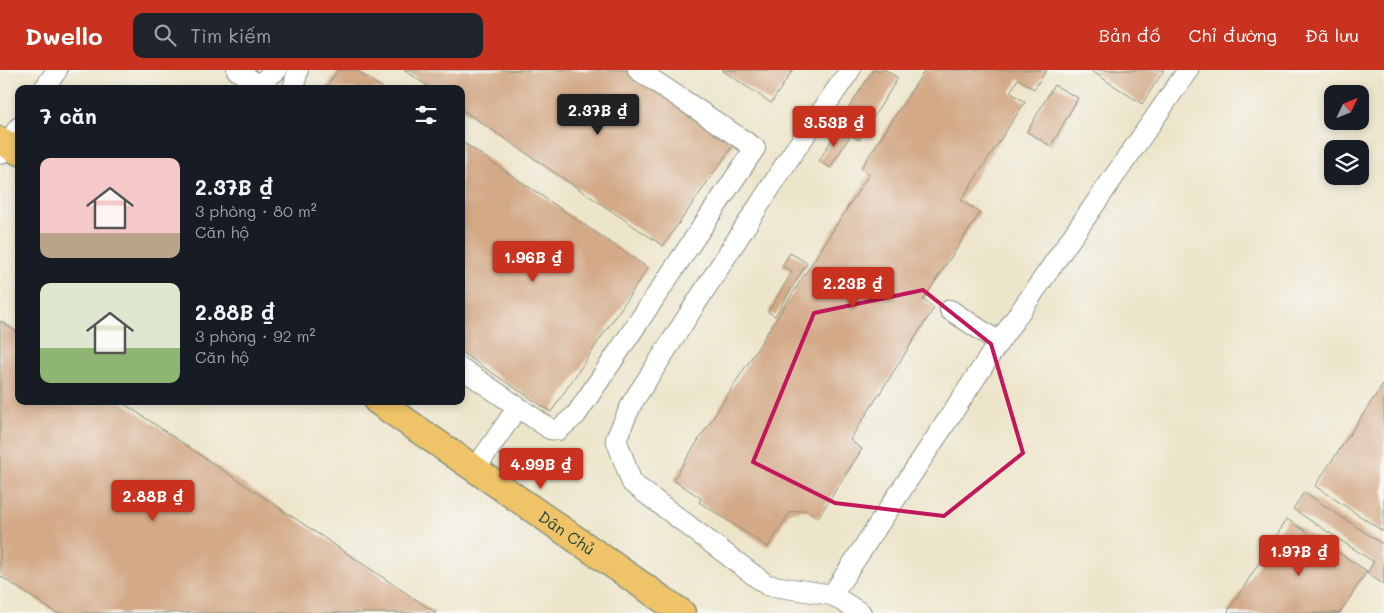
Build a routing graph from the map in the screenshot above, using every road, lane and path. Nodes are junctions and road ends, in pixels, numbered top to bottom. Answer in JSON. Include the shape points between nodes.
{"nodes":[{"id":1,"x":57,"y":70,"type":"edge"},
{"id":2,"x":237,"y":70,"type":"edge"},
{"id":3,"x":277,"y":70,"type":"edge"},
{"id":4,"x":298,"y":70,"type":"edge"},
{"id":5,"x":638,"y":70,"type":"edge"},
{"id":6,"x":850,"y":70,"type":"edge"},
{"id":7,"x":1188,"y":70,"type":"edge"},
{"id":8,"x":47,"y":85,"type":"edge"},
{"id":9,"x":256,"y":85,"type":"edge"},
{"id":10,"x":261,"y":85,"type":"edge"},
{"id":11,"x":294,"y":85,"type":"edge"},
{"id":12,"x":950,"y":310,"type":"dead end"},
{"id":13,"x":999,"y":342,"type":"junction"},
{"id":14,"x":465,"y":371,"type":"edge"},
{"id":15,"x":383,"y":405,"type":"edge"},
{"id":16,"x":518,"y":407,"type":"junction"},
{"id":17,"x":475,"y":469,"type":"junction"},
{"id":18,"x":832,"y":595,"type":"junction"},
{"id":19,"x":682,"y":613,"type":"edge"},
{"id":20,"x":861,"y":613,"type":"edge"}],
"edges":[{"from":1,"to":8,"type":"street"},
{"from":2,"to":9,"type":"street"},
{"from":3,"to":10,"type":"street"},
{"from":4,"to":11,"type":"street"},
{"from":5,"to":16,"type":"street","via":[[755,148],[576,415],[558,430]]},
{"from":6,"to":18,"type":"street","via":[[790,157],[632,403],[616,439],[632,484],[767,585]]},
{"from":7,"to":13,"type":"street"},
{"from":12,"to":13,"type":"street"},
{"from":13,"to":18,"type":"street"},
{"from":14,"to":16,"type":"street"},
{"from":15,"to":17,"type":"main road","name":"Dân Chủ"},
{"from":16,"to":17,"type":"street"},
{"from":17,"to":19,"type":"main road","name":"Dân Chủ"},
{"from":18,"to":20,"type":"street"}]}
